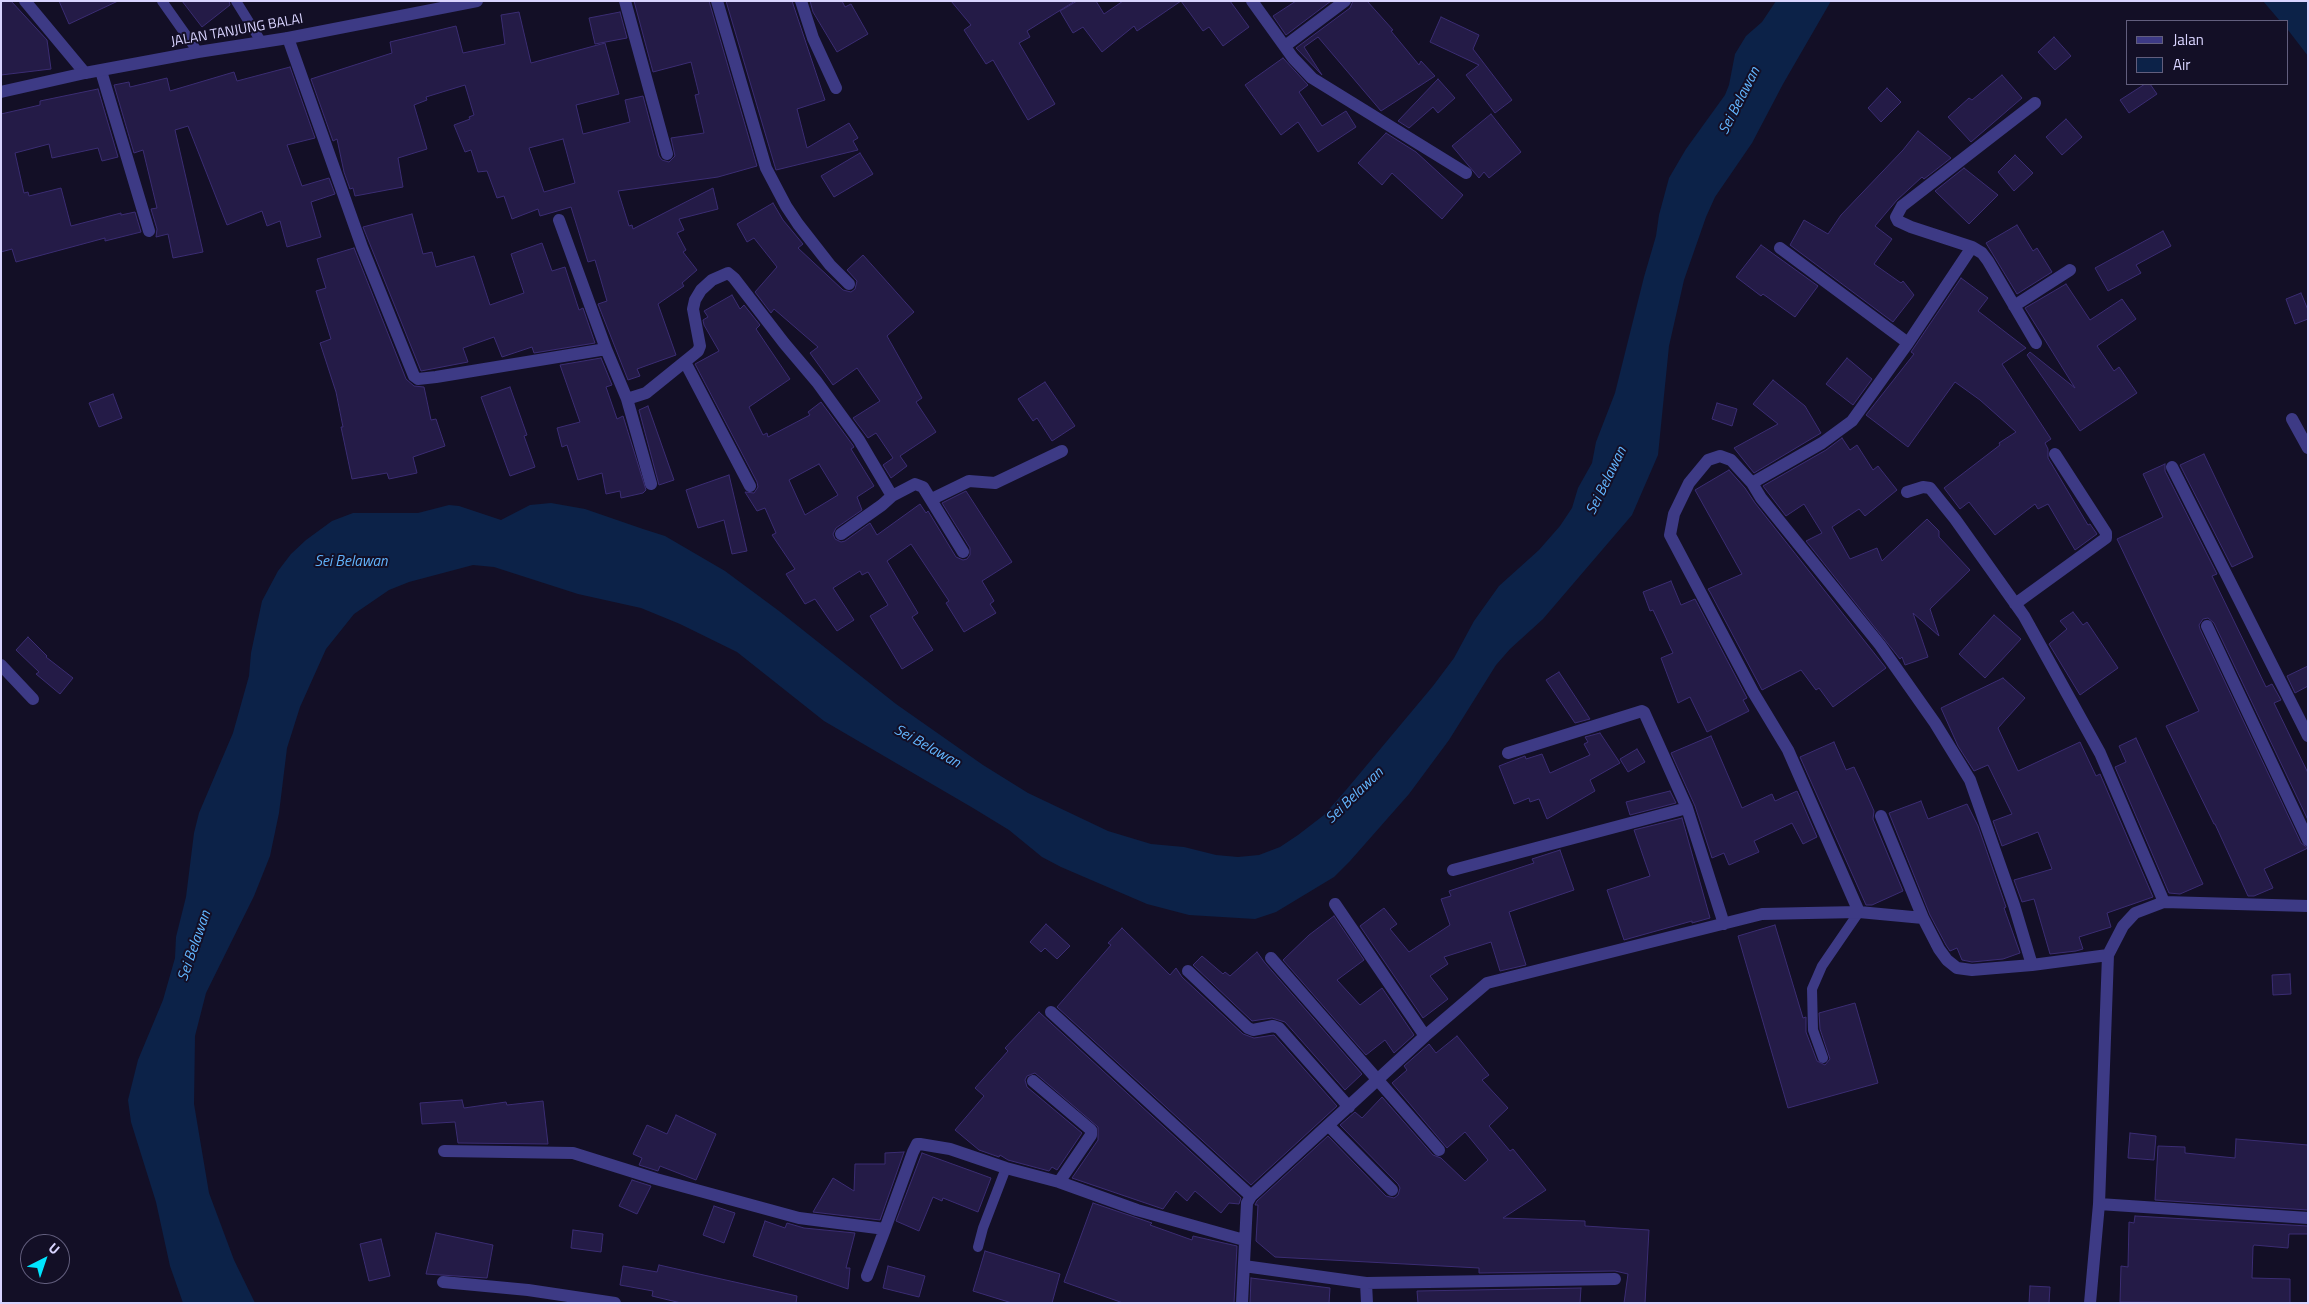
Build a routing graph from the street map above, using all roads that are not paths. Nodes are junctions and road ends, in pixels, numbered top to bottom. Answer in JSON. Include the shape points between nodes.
{"nodes":[{"id":1,"x":25,"y":1,"type":"edge"},
{"id":2,"x":162,"y":1,"type":"edge"},
{"id":3,"x":236,"y":1,"type":"edge"},
{"id":4,"x":477,"y":1,"type":"edge"},
{"id":5,"x":625,"y":1,"type":"edge"},
{"id":6,"x":717,"y":1,"type":"edge"},
{"id":7,"x":800,"y":1,"type":"edge"},
{"id":8,"x":1252,"y":1,"type":"edge"},
{"id":9,"x":1345,"y":1,"type":"edge"},
{"id":10,"x":462,"y":3,"type":"edge"},
{"id":11,"x":288,"y":38,"type":"junction"},
{"id":12,"x":262,"y":43,"type":"junction"},
{"id":13,"x":1285,"y":46,"type":"junction"},
{"id":14,"x":198,"y":52,"type":"junction"},
{"id":15,"x":101,"y":71,"type":"junction"},
{"id":16,"x":85,"y":73,"type":"junction"},
{"id":17,"x":836,"y":88,"type":"dead end"},
{"id":18,"x":1,"y":92,"type":"edge"},
{"id":19,"x":2035,"y":102,"type":"dead end"},
{"id":20,"x":667,"y":154,"type":"dead end"},
{"id":21,"x":1466,"y":173,"type":"dead end"},
{"id":22,"x":559,"y":220,"type":"dead end"},
{"id":23,"x":149,"y":231,"type":"dead end"},
{"id":24,"x":1972,"y":247,"type":"junction"},
{"id":25,"x":1780,"y":248,"type":"dead end"},
{"id":26,"x":2070,"y":270,"type":"dead end"},
{"id":27,"x":849,"y":284,"type":"dead end"},
{"id":28,"x":2014,"y":306,"type":"junction"},
{"id":29,"x":1908,"y":343,"type":"junction"},
{"id":30,"x":2036,"y":343,"type":"dead end"},
{"id":31,"x":606,"y":348,"type":"junction"},
{"id":32,"x":685,"y":362,"type":"junction"},
{"id":33,"x":627,"y":399,"type":"junction"},
{"id":34,"x":2292,"y":419,"type":"dead end"},
{"id":35,"x":2308,"y":448,"type":"edge"},
{"id":36,"x":1062,"y":451,"type":"dead end"},
{"id":37,"x":2055,"y":454,"type":"dead end"},
{"id":38,"x":2172,"y":467,"type":"dead end"},
{"id":39,"x":1752,"y":483,"type":"junction"},
{"id":40,"x":651,"y":484,"type":"dead end"},
{"id":41,"x":750,"y":486,"type":"dead end"},
{"id":42,"x":1908,"y":492,"type":"dead end"},
{"id":43,"x":892,"y":496,"type":"junction"},
{"id":44,"x":932,"y":499,"type":"junction"},
{"id":45,"x":841,"y":534,"type":"dead end"},
{"id":46,"x":963,"y":552,"type":"dead end"},
{"id":47,"x":2015,"y":604,"type":"junction"},
{"id":48,"x":2207,"y":626,"type":"dead end"},
{"id":49,"x":1,"y":665,"type":"edge"},
{"id":50,"x":34,"y":699,"type":"dead end"},
{"id":51,"x":2308,"y":736,"type":"edge"},
{"id":52,"x":1508,"y":752,"type":"dead end"},
{"id":53,"x":1687,"y":808,"type":"junction"},
{"id":54,"x":1881,"y":816,"type":"dead end"},
{"id":55,"x":2308,"y":840,"type":"edge"},
{"id":56,"x":1453,"y":870,"type":"dead end"},
{"id":57,"x":2164,"y":902,"type":"junction"},
{"id":58,"x":1336,"y":904,"type":"dead end"},
{"id":59,"x":2308,"y":906,"type":"edge"},
{"id":60,"x":1859,"y":912,"type":"junction"},
{"id":61,"x":1923,"y":918,"type":"junction"},
{"id":62,"x":1724,"y":924,"type":"junction"},
{"id":63,"x":2108,"y":955,"type":"junction"},
{"id":64,"x":1271,"y":958,"type":"dead end"},
{"id":65,"x":2032,"y":965,"type":"junction"},
{"id":66,"x":1188,"y":971,"type":"dead end"},
{"id":67,"x":1051,"y":1012,"type":"dead end"},
{"id":68,"x":1425,"y":1036,"type":"junction"},
{"id":69,"x":1823,"y":1058,"type":"dead end"},
{"id":70,"x":1377,"y":1080,"type":"junction"},
{"id":71,"x":1033,"y":1081,"type":"dead end"},
{"id":72,"x":1349,"y":1107,"type":"junction"},
{"id":73,"x":1328,"y":1125,"type":"junction"},
{"id":74,"x":1439,"y":1150,"type":"dead end"},
{"id":75,"x":444,"y":1151,"type":"dead end"},
{"id":76,"x":1006,"y":1168,"type":"junction"},
{"id":77,"x":1059,"y":1182,"type":"junction"},
{"id":78,"x":1392,"y":1190,"type":"dead end"},
{"id":79,"x":1250,"y":1196,"type":"junction"},
{"id":80,"x":2099,"y":1204,"type":"junction"},
{"id":81,"x":2308,"y":1218,"type":"edge"},
{"id":82,"x":885,"y":1229,"type":"junction"},
{"id":83,"x":1244,"y":1240,"type":"junction"},
{"id":84,"x":978,"y":1246,"type":"dead end"},
{"id":85,"x":1244,"y":1266,"type":"junction"},
{"id":86,"x":867,"y":1276,"type":"dead end"},
{"id":87,"x":1615,"y":1279,"type":"dead end"},
{"id":88,"x":443,"y":1282,"type":"dead end"},
{"id":89,"x":1366,"y":1283,"type":"junction"},
{"id":90,"x":615,"y":1303,"type":"edge"},
{"id":91,"x":1242,"y":1303,"type":"edge"},
{"id":92,"x":1367,"y":1303,"type":"edge"},
{"id":93,"x":2090,"y":1303,"type":"edge"}],
"edges":[{"from":1,"to":16,"type":"street"},
{"from":2,"to":14,"type":"lane"},
{"from":3,"to":12,"type":"lane"},
{"from":4,"to":10,"type":"street","name":"JALAN TANJUNG BALAI"},
{"from":5,"to":20,"type":"street"},
{"from":6,"to":27,"type":"street","via":[[766,168],[798,224]]},
{"from":7,"to":17,"type":"street"},
{"from":8,"to":13,"type":"street"},
{"from":9,"to":13,"type":"street"},
{"from":10,"to":11,"type":"street","name":"JALAN TANJUNG BALAI"},
{"from":11,"to":12,"type":"street","name":"JALAN TANJUNG BALAI"},
{"from":11,"to":31,"type":"street","via":[[362,247],[414,376],[418,379],[436,377]]},
{"from":12,"to":14,"type":"street","name":"JALAN TANJUNG BALAI"},
{"from":13,"to":21,"type":"street","via":[[1312,78]]},
{"from":14,"to":15,"type":"street","name":"JALAN TANJUNG BALAI"},
{"from":15,"to":16,"type":"street","name":"JALAN TANJUNG BALAI"},
{"from":15,"to":23,"type":"street"},
{"from":16,"to":18,"type":"street","name":"JALAN TANJUNG BALAI"},
{"from":19,"to":24,"type":"street","via":[[1897,212],[1898,221]]},
{"from":22,"to":31,"type":"street"},
{"from":24,"to":28,"type":"street","via":[[1988,260]]},
{"from":24,"to":29,"type":"street"},
{"from":25,"to":29,"type":"street"},
{"from":26,"to":28,"type":"street"},
{"from":28,"to":30,"type":"street"},
{"from":29,"to":39,"type":"street","via":[[1852,421],[1822,443]]},
{"from":31,"to":33,"type":"street"},
{"from":32,"to":33,"type":"street","via":[[646,393]]},
{"from":32,"to":41,"type":"street"},
{"from":32,"to":43,"type":"street","via":[[700,346],[693,309],[695,300],[712,280],[728,273],[817,382],[859,440]]},
{"from":33,"to":40,"type":"street"},
{"from":34,"to":35,"type":"street"},
{"from":36,"to":44,"type":"street","via":[[995,483],[968,481]]},
{"from":37,"to":47,"type":"street","via":[[2106,533],[2106,538]]},
{"from":38,"to":51,"type":"street"},
{"from":39,"to":60,"type":"street","via":[[1731,460],[1720,456],[1708,460],[1689,483],[1674,514],[1670,535],[1753,692],[1788,750]]},
{"from":39,"to":65,"type":"street","via":[[1880,645],[1970,780]]},
{"from":42,"to":47,"type":"street","via":[[1930,488],[1956,519]]},
{"from":43,"to":44,"type":"street","via":[[920,484]]},
{"from":43,"to":45,"type":"street"},
{"from":44,"to":46,"type":"street"},
{"from":47,"to":57,"type":"street","via":[[2100,753]]},
{"from":48,"to":55,"type":"street"},
{"from":49,"to":50,"type":"street"},
{"from":52,"to":53,"type":"street","via":[[1642,711]]},
{"from":53,"to":56,"type":"street"},
{"from":53,"to":62,"type":"street"},
{"from":54,"to":61,"type":"street"},
{"from":57,"to":59,"type":"street"},
{"from":57,"to":63,"type":"street","via":[[2128,918]]},
{"from":58,"to":68,"type":"street"},
{"from":60,"to":61,"type":"street"},
{"from":60,"to":62,"type":"street","via":[[1762,914]]},
{"from":60,"to":69,"type":"lane","via":[[1822,966],[1812,989],[1814,1030]]},
{"from":61,"to":65,"type":"street","via":[[1939,949],[1957,968],[1972,970]]},
{"from":62,"to":68,"type":"street","via":[[1487,983]]},
{"from":63,"to":65,"type":"street"},
{"from":63,"to":80,"type":"street"},
{"from":64,"to":70,"type":"street"},
{"from":66,"to":72,"type":"street","via":[[1248,1028],[1279,1028]]},
{"from":67,"to":79,"type":"street"},
{"from":68,"to":70,"type":"street"},
{"from":70,"to":72,"type":"street"},
{"from":70,"to":74,"type":"street"},
{"from":71,"to":77,"type":"street","via":[[1091,1130],[1091,1135]]},
{"from":72,"to":73,"type":"street"},
{"from":73,"to":78,"type":"street"},
{"from":73,"to":79,"type":"street"},
{"from":75,"to":82,"type":"street","via":[[572,1153],[799,1218]]},
{"from":76,"to":77,"type":"street"},
{"from":76,"to":82,"type":"street","via":[[950,1149],[917,1144]]},
{"from":76,"to":84,"type":"lane"},
{"from":77,"to":83,"type":"street","via":[[1137,1210]]},
{"from":79,"to":83,"type":"street"},
{"from":80,"to":81,"type":"street"},
{"from":80,"to":93,"type":"street"},
{"from":82,"to":86,"type":"street"},
{"from":83,"to":85,"type":"street"},
{"from":85,"to":89,"type":"street"},
{"from":85,"to":91,"type":"street"},
{"from":87,"to":89,"type":"street"},
{"from":88,"to":90,"type":"street"},
{"from":89,"to":92,"type":"street"}]}
